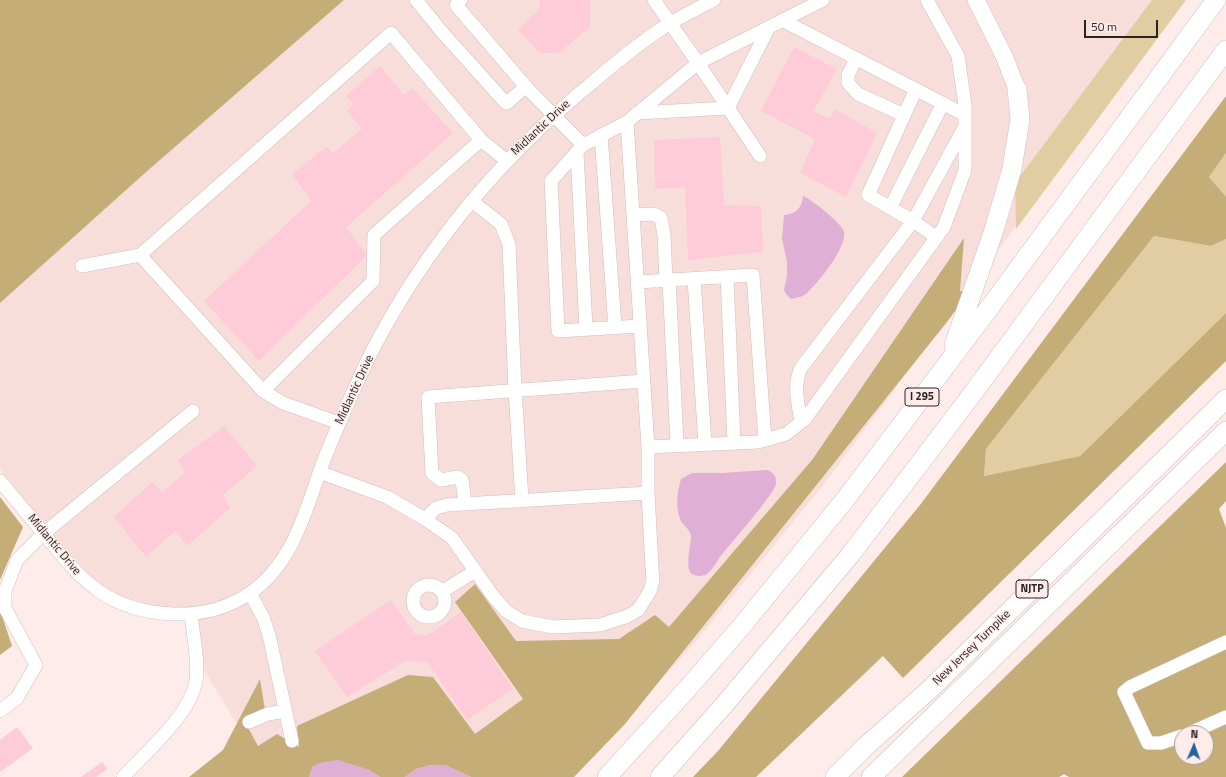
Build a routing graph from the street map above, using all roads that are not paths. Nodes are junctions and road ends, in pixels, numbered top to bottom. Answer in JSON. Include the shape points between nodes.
{"nodes":[{"id":1,"x":416,"y":0,"type":"edge"},
{"id":2,"x":654,"y":0,"type":"edge"},
{"id":3,"x":714,"y":0,"type":"edge"},
{"id":4,"x":823,"y":0,"type":"edge"},
{"id":5,"x":928,"y":0,"type":"edge"},
{"id":6,"x":976,"y":0,"type":"edge"},
{"id":7,"x":1216,"y":0,"type":"edge"},
{"id":8,"x":456,"y":2,"type":"edge"},
{"id":9,"x":782,"y":20,"type":"junction"},
{"id":10,"x":670,"y":24,"type":"junction"},
{"id":11,"x":769,"y":27,"type":"junction"},
{"id":12,"x":1226,"y":50,"type":"edge"},
{"id":13,"x":856,"y":59,"type":"junction"},
{"id":14,"x":698,"y":63,"type":"junction"},
{"id":15,"x":526,"y":86,"type":"junction"},
{"id":16,"x":916,"y":89,"type":"junction"},
{"id":17,"x":1017,"y":89,"type":"joint"},
{"id":18,"x":943,"y":103,"type":"junction"},
{"id":19,"x":728,"y":108,"type":"junction"},
{"id":20,"x":638,"y":113,"type":"junction"},
{"id":21,"x":554,"y":115,"type":"junction"},
{"id":22,"x":904,"y":115,"type":"junction"},
{"id":23,"x":965,"y":120,"type":"junction"},
{"id":24,"x":627,"y":122,"type":"junction"},
{"id":25,"x":601,"y":135,"type":"junction"},
{"id":26,"x":481,"y":140,"type":"junction"},
{"id":27,"x":580,"y":148,"type":"junction"},
{"id":28,"x":760,"y":156,"type":"dead end"},
{"id":29,"x":507,"y":161,"type":"junction"},
{"id":30,"x":472,"y":202,"type":"junction"},
{"id":31,"x":890,"y":208,"type":"junction"},
{"id":32,"x":633,"y":215,"type":"junction"},
{"id":33,"x":913,"y":220,"type":"junction"},
{"id":34,"x":936,"y":237,"type":"junction"},
{"id":35,"x":140,"y":255,"type":"junction"},
{"id":36,"x":82,"y":266,"type":"dead end"},
{"id":37,"x":727,"y":276,"type":"junction"},
{"id":38,"x":694,"y":279,"type":"junction"},
{"id":39,"x":667,"y":280,"type":"junction"},
{"id":40,"x":637,"y":282,"type":"junction"},
{"id":41,"x":640,"y":326,"type":"junction"},
{"id":42,"x":614,"y":327,"type":"junction"},
{"id":43,"x":586,"y":329,"type":"junction"},
{"id":44,"x":947,"y":364,"type":"junction"},
{"id":45,"x":644,"y":381,"type":"junction"},
{"id":46,"x":515,"y":390,"type":"junction"},
{"id":47,"x":263,"y":391,"type":"junction"},
{"id":48,"x":1226,"y":399,"type":"edge"},
{"id":49,"x":193,"y":411,"type":"dead end"},
{"id":50,"x":801,"y":422,"type":"junction"},
{"id":51,"x":340,"y":423,"type":"junction"},
{"id":52,"x":1226,"y":431,"type":"edge"},
{"id":53,"x":765,"y":440,"type":"junction"},
{"id":54,"x":734,"y":443,"type":"junction"},
{"id":55,"x":705,"y":444,"type":"junction"},
{"id":56,"x":677,"y":446,"type":"junction"},
{"id":57,"x":648,"y":447,"type":"junction"},
{"id":58,"x":319,"y":472,"type":"junction"},
{"id":59,"x":0,"y":481,"type":"edge"},
{"id":60,"x":648,"y":493,"type":"junction"},
{"id":61,"x":522,"y":500,"type":"junction"},
{"id":62,"x":465,"y":504,"type":"junction"},
{"id":63,"x":425,"y":519,"type":"junction"},
{"id":64,"x":44,"y":534,"type":"junction"},
{"id":65,"x":475,"y":571,"type":"junction"},
{"id":66,"x":443,"y":592,"type":"dead end"},
{"id":67,"x":250,"y":593,"type":"junction"},
{"id":68,"x":191,"y":614,"type":"junction"},
{"id":69,"x":1226,"y":642,"type":"edge"},
{"id":70,"x":0,"y":710,"type":"edge"},
{"id":71,"x":285,"y":711,"type":"junction"},
{"id":72,"x":1226,"y":717,"type":"edge"},
{"id":73,"x":249,"y":722,"type":"dead end"},
{"id":74,"x":1208,"y":725,"type":"edge"},
{"id":75,"x":1174,"y":739,"type":"edge"},
{"id":76,"x":292,"y":741,"type":"dead end"},
{"id":77,"x":123,"y":777,"type":"edge"},
{"id":78,"x":607,"y":777,"type":"edge"},
{"id":79,"x":660,"y":777,"type":"edge"},
{"id":80,"x":835,"y":777,"type":"edge"},
{"id":81,"x":871,"y":777,"type":"edge"}],
"edges":[{"from":1,"to":15,"type":"street","via":[[504,101],[507,103]]},
{"from":2,"to":10,"type":"street"},
{"from":3,"to":10,"type":"street","name":"Midlantic Drive"},
{"from":4,"to":9,"type":"street"},
{"from":5,"to":23,"type":"street","via":[[958,56]]},
{"from":6,"to":17,"type":"main road","via":[[1004,56]]},
{"from":7,"to":44,"type":"highway","number":"I 295"},
{"from":8,"to":15,"type":"street"},
{"from":9,"to":11,"type":"street"},
{"from":9,"to":13,"type":"street"},
{"from":10,"to":14,"type":"street"},
{"from":10,"to":21,"type":"street","name":"Midlantic Drive","via":[[630,51]]},
{"from":11,"to":14,"type":"street"},
{"from":11,"to":19,"type":"street"},
{"from":12,"to":79,"type":"highway","via":[[975,391],[851,554]]},
{"from":13,"to":16,"type":"street"},
{"from":13,"to":22,"type":"street","via":[[848,75],[848,83],[858,94]]},
{"from":14,"to":19,"type":"street"},
{"from":14,"to":20,"type":"street"},
{"from":15,"to":21,"type":"street"},
{"from":16,"to":18,"type":"street"},
{"from":16,"to":22,"type":"street"},
{"from":17,"to":44,"type":"highway","via":[[1020,119],[1012,169],[993,233]]},
{"from":18,"to":23,"type":"street"},
{"from":18,"to":31,"type":"street"},
{"from":19,"to":20,"type":"street"},
{"from":19,"to":28,"type":"street"},
{"from":20,"to":24,"type":"street"},
{"from":21,"to":27,"type":"street"},
{"from":21,"to":29,"type":"street","name":"Midlantic Drive"},
{"from":22,"to":31,"type":"street","via":[[868,195]]},
{"from":23,"to":33,"type":"street"},
{"from":23,"to":34,"type":"street","via":[[965,170],[944,226]]},
{"from":24,"to":25,"type":"street"},
{"from":24,"to":32,"type":"street"},
{"from":25,"to":27,"type":"street"},
{"from":25,"to":42,"type":"street"},
{"from":26,"to":29,"type":"street"},
{"from":26,"to":35,"type":"street","via":[[391,33]]},
{"from":26,"to":47,"type":"street","via":[[374,235],[373,281]]},
{"from":27,"to":43,"type":"street"},
{"from":27,"to":43,"type":"street","via":[[551,181],[558,331]]},
{"from":29,"to":30,"type":"street","name":"Midlantic Drive"},
{"from":30,"to":46,"type":"street","via":[[501,224],[509,244]]},
{"from":30,"to":51,"type":"street","name":"Midlantic Drive","via":[[404,296],[372,353]]},
{"from":31,"to":33,"type":"street"},
{"from":32,"to":39,"type":"street","via":[[654,214],[661,218]]},
{"from":32,"to":40,"type":"street"},
{"from":33,"to":34,"type":"street"},
{"from":33,"to":50,"type":"street","via":[[801,368],[797,395]]},
{"from":34,"to":50,"type":"street"},
{"from":35,"to":36,"type":"street"},
{"from":35,"to":47,"type":"street"},
{"from":37,"to":38,"type":"street"},
{"from":37,"to":53,"type":"street","via":[[753,275]]},
{"from":37,"to":54,"type":"street"},
{"from":38,"to":39,"type":"street"},
{"from":38,"to":55,"type":"street"},
{"from":39,"to":40,"type":"street"},
{"from":39,"to":56,"type":"street"},
{"from":40,"to":41,"type":"street"},
{"from":41,"to":42,"type":"street"},
{"from":41,"to":45,"type":"street"},
{"from":42,"to":43,"type":"street"},
{"from":44,"to":78,"type":"highway","number":"I 295","via":[[793,564],[688,688]]},
{"from":45,"to":46,"type":"street"},
{"from":45,"to":57,"type":"street"},
{"from":46,"to":61,"type":"street"},
{"from":46,"to":62,"type":"street","via":[[428,397],[432,473],[441,480],[458,477],[462,480]]},
{"from":47,"to":51,"type":"street","via":[[283,403]]},
{"from":48,"to":80,"type":"highway","name":"New Jersey Turnpike","number":"NJTP","via":[[940,679]]},
{"from":49,"to":64,"type":"street"},
{"from":50,"to":53,"type":"street","via":[[786,434]]},
{"from":51,"to":58,"type":"street","name":"Midlantic Drive"},
{"from":52,"to":81,"type":"highway","name":"New Jersey Turnpike","number":"NJTP"},
{"from":53,"to":54,"type":"street"},
{"from":54,"to":55,"type":"street"},
{"from":55,"to":56,"type":"street"},
{"from":56,"to":57,"type":"street"},
{"from":57,"to":60,"type":"street"},
{"from":58,"to":63,"type":"street","via":[[387,497]]},
{"from":58,"to":67,"type":"street","name":"Midlantic Drive","via":[[290,548],[276,569]]},
{"from":59,"to":64,"type":"street","name":"Midlantic Drive"},
{"from":60,"to":61,"type":"street"},
{"from":60,"to":65,"type":"street","via":[[653,580],[650,592],[638,610],[628,616],[600,625],[553,627],[522,621],[506,611]]},
{"from":61,"to":62,"type":"street"},
{"from":62,"to":63,"type":"street","via":[[442,505]]},
{"from":63,"to":65,"type":"street","via":[[452,538]]},
{"from":64,"to":68,"type":"street","name":"Midlantic Drive","via":[[75,571],[95,589],[115,601],[157,613]]},
{"from":64,"to":70,"type":"street","via":[[17,560],[5,591],[5,608],[36,665],[17,698]]},
{"from":65,"to":66,"type":"street"},
{"from":67,"to":68,"type":"street","name":"Midlantic Drive","via":[[214,610]]},
{"from":67,"to":71,"type":"street","via":[[267,626]]},
{"from":68,"to":77,"type":"street","via":[[197,670],[193,693],[181,715]]},
{"from":69,"to":75,"type":"street","via":[[1124,692],[1148,743],[1161,743]]},
{"from":71,"to":73,"type":"street","via":[[268,714]]},
{"from":71,"to":76,"type":"street"},
{"from":72,"to":74,"type":"street"}]}
